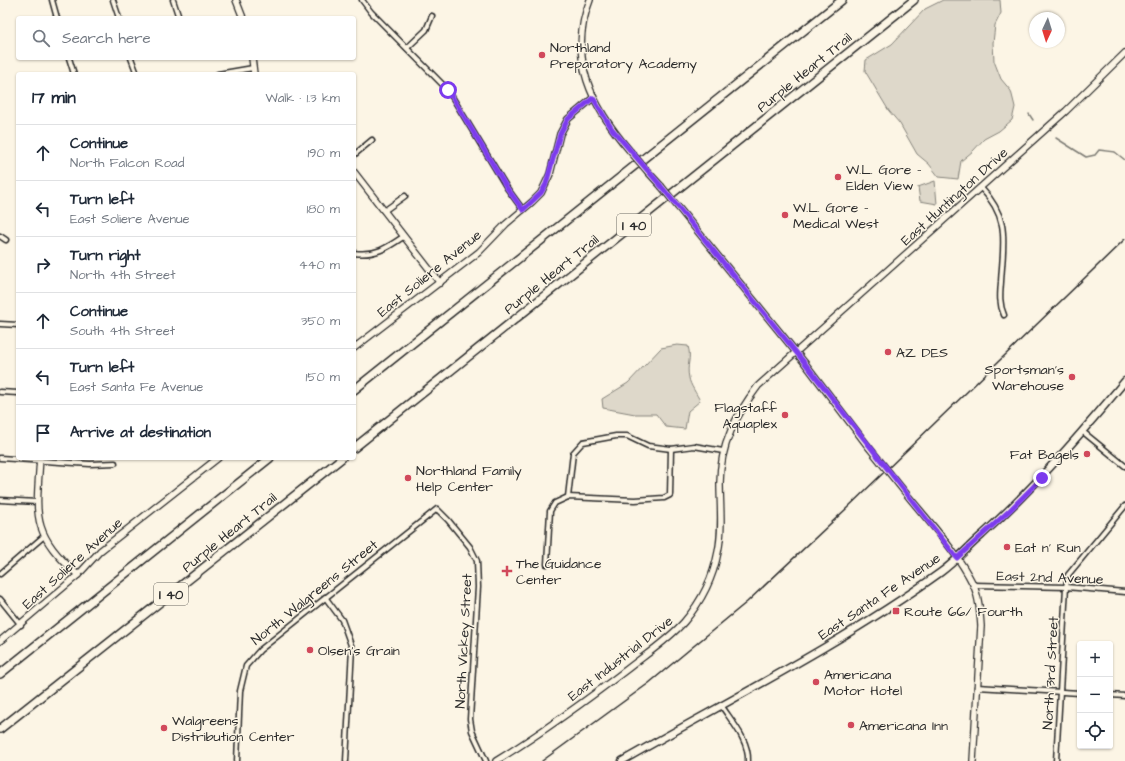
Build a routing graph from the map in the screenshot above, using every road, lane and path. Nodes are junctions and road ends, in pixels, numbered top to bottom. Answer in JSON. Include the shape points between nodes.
{"nodes":[{"id":1,"x":52,"y":0,"type":"edge"},
{"id":2,"x":113,"y":0,"type":"edge"},
{"id":3,"x":173,"y":0,"type":"edge"},
{"id":4,"x":236,"y":0,"type":"edge"},
{"id":5,"x":362,"y":0,"type":"edge"},
{"id":6,"x":590,"y":0,"type":"edge"},
{"id":7,"x":842,"y":0,"type":"edge"},
{"id":8,"x":914,"y":0,"type":"edge"},
{"id":9,"x":56,"y":16,"type":"edge"},
{"id":10,"x":118,"y":16,"type":"edge"},
{"id":11,"x":178,"y":16,"type":"edge"},
{"id":12,"x":242,"y":16,"type":"edge"},
{"id":13,"x":432,"y":16,"type":"dead end"},
{"id":14,"x":407,"y":48,"type":"junction"},
{"id":15,"x":1125,"y":53,"type":"edge"},
{"id":16,"x":70,"y":60,"type":"edge"},
{"id":17,"x":133,"y":60,"type":"edge"},
{"id":18,"x":252,"y":60,"type":"edge"},
{"id":19,"x":253,"y":71,"type":"edge"},
{"id":20,"x":73,"y":72,"type":"edge"},
{"id":21,"x":136,"y":72,"type":"edge"},
{"id":22,"x":241,"y":72,"type":"edge"},
{"id":23,"x":593,"y":98,"type":"junction"},
{"id":24,"x":372,"y":140,"type":"dead end"},
{"id":25,"x":356,"y":153,"type":"edge"},
{"id":26,"x":356,"y":175,"type":"edge"},
{"id":27,"x":981,"y":188,"type":"junction"},
{"id":28,"x":406,"y":196,"type":"dead end"},
{"id":29,"x":523,"y":210,"type":"junction"},
{"id":30,"x":384,"y":211,"type":"junction"},
{"id":31,"x":0,"y":236,"type":"edge"},
{"id":32,"x":403,"y":237,"type":"junction"},
{"id":33,"x":6,"y":240,"type":"dead end"},
{"id":34,"x":356,"y":253,"type":"edge"},
{"id":35,"x":440,"y":283,"type":"junction"},
{"id":36,"x":1004,"y":315,"type":"dead end"},
{"id":37,"x":0,"y":324,"type":"edge"},
{"id":38,"x":16,"y":325,"type":"edge"},
{"id":39,"x":356,"y":346,"type":"edge"},
{"id":40,"x":796,"y":354,"type":"junction"},
{"id":41,"x":1125,"y":381,"type":"edge"},
{"id":42,"x":356,"y":388,"type":"edge"},
{"id":43,"x":0,"y":392,"type":"edge"},
{"id":44,"x":16,"y":393,"type":"edge"},
{"id":45,"x":1082,"y":431,"type":"junction"},
{"id":46,"x":356,"y":446,"type":"edge"},
{"id":47,"x":671,"y":448,"type":"junction"},
{"id":48,"x":723,"y":451,"type":"junction"},
{"id":49,"x":0,"y":458,"type":"edge"},
{"id":50,"x":16,"y":458,"type":"edge"},
{"id":51,"x":40,"y":460,"type":"edge"},
{"id":52,"x":50,"y":460,"type":"edge"},
{"id":53,"x":215,"y":460,"type":"edge"},
{"id":54,"x":268,"y":460,"type":"edge"},
{"id":55,"x":339,"y":460,"type":"edge"},
{"id":56,"x":115,"y":463,"type":"dead end"},
{"id":57,"x":1125,"y":466,"type":"edge"},
{"id":58,"x":568,"y":497,"type":"junction"},
{"id":59,"x":0,"y":500,"type":"edge"},
{"id":60,"x":37,"y":502,"type":"junction"},
{"id":61,"x":1125,"y":506,"type":"edge"},
{"id":62,"x":437,"y":509,"type":"joint"},
{"id":63,"x":43,"y":537,"type":"junction"},
{"id":64,"x":957,"y":558,"type":"junction"},
{"id":65,"x":548,"y":564,"type":"dead end"},
{"id":66,"x":0,"y":574,"type":"edge"},
{"id":67,"x":78,"y":575,"type":"junction"},
{"id":68,"x":973,"y":585,"type":"junction"},
{"id":69,"x":1066,"y":587,"type":"junction"},
{"id":70,"x":1125,"y":592,"type":"edge"},
{"id":71,"x":325,"y":597,"type":"junction"},
{"id":72,"x":0,"y":599,"type":"edge"},
{"id":73,"x":21,"y":625,"type":"junction"},
{"id":74,"x":0,"y":641,"type":"edge"},
{"id":75,"x":0,"y":674,"type":"edge"},
{"id":76,"x":977,"y":687,"type":"junction"},
{"id":77,"x":1060,"y":692,"type":"junction"},
{"id":78,"x":1077,"y":693,"type":"edge"},
{"id":79,"x":1113,"y":695,"type":"edge"},
{"id":80,"x":1125,"y":696,"type":"edge"},
{"id":81,"x":721,"y":705,"type":"junction"},
{"id":82,"x":0,"y":729,"type":"edge"},
{"id":83,"x":237,"y":761,"type":"edge"},
{"id":84,"x":346,"y":761,"type":"edge"},
{"id":85,"x":486,"y":761,"type":"edge"},
{"id":86,"x":496,"y":761,"type":"edge"},
{"id":87,"x":622,"y":761,"type":"edge"},
{"id":88,"x":748,"y":761,"type":"edge"},
{"id":89,"x":973,"y":761,"type":"edge"},
{"id":90,"x":1056,"y":761,"type":"edge"}],
"edges":[{"from":1,"to":9,"type":"street"},
{"from":2,"to":10,"type":"street"},
{"from":3,"to":11,"type":"street"},
{"from":4,"to":12,"type":"street"},
{"from":5,"to":14,"type":"street"},
{"from":6,"to":23,"type":"street","via":[[584,21],[582,56],[584,73]]},
{"from":7,"to":42,"type":"highway"},
{"from":8,"to":46,"type":"highway","name":"Purple Heart Trail","number":"I 40"},
{"from":13,"to":14,"type":"street","via":[[426,30]]},
{"from":14,"to":29,"type":"street","via":[[448,90]]},
{"from":15,"to":27,"type":"street","name":"East Huntington Drive","via":[[1094,85]]},
{"from":16,"to":20,"type":"street"},
{"from":17,"to":21,"type":"street"},
{"from":18,"to":19,"type":"street"},
{"from":19,"to":22,"type":"street"},
{"from":23,"to":29,"type":"street","name":"East Soliere Avenue","via":[[568,119],[560,134],[546,184],[541,193]]},
{"from":23,"to":40,"type":"street","bridge":true,"via":[[612,129]]},
{"from":24,"to":25,"type":"street"},
{"from":26,"to":30,"type":"street"},
{"from":27,"to":36,"type":"street","via":[[996,206],[1003,229],[1000,302]]},
{"from":27,"to":40,"type":"street","name":"East Huntington Drive"},
{"from":28,"to":30,"type":"street"},
{"from":29,"to":35,"type":"street","name":"East Soliere Avenue","via":[[479,252]]},
{"from":30,"to":32,"type":"street"},
{"from":31,"to":33,"type":"street"},
{"from":32,"to":34,"type":"street","via":[[378,252]]},
{"from":32,"to":35,"type":"street"},
{"from":35,"to":39,"type":"street","name":"East Soliere Avenue"},
{"from":37,"to":38,"type":"street"},
{"from":40,"to":48,"type":"street","name":"East Industrial Drive","via":[[758,386],[746,402]]},
{"from":40,"to":64,"type":"street","bridge":true},
{"from":41,"to":45,"type":"main road","name":"East Santa Fe Avenue"},
{"from":43,"to":44,"type":"street"},
{"from":45,"to":57,"type":"street"},
{"from":45,"to":64,"type":"main road","name":"East Santa Fe Avenue","via":[[1054,465],[1015,505]]},
{"from":47,"to":48,"type":"street","via":[[694,446]]},
{"from":47,"to":58,"type":"street","via":[[670,495],[664,498],[634,500]]},
{"from":47,"to":58,"type":"street","via":[[648,446],[627,436],[583,442],[573,453]]},
{"from":48,"to":86,"type":"street","name":"East Industrial Drive","via":[[719,549],[708,585],[692,611],[673,633],[616,677],[537,735]]},
{"from":49,"to":50,"type":"street"},
{"from":51,"to":60,"type":"street"},
{"from":52,"to":56,"type":"street","via":[[90,464]]},
{"from":53,"to":67,"type":"street","name":"East Soliere Avenue","via":[[100,550]]},
{"from":54,"to":75,"type":"highway"},
{"from":55,"to":82,"type":"highway","name":"Purple Heart Trail","number":"I 40"},
{"from":58,"to":65,"type":"street","via":[[552,507]]},
{"from":59,"to":60,"type":"street"},
{"from":60,"to":63,"type":"street"},
{"from":61,"to":69,"type":"street","name":"North 3rd Street","via":[[1068,574]]},
{"from":62,"to":71,"type":"street","name":"North Walgreens Street"},
{"from":62,"to":85,"type":"street","name":"North Vickey Street","via":[[470,547],[477,561],[478,587],[470,719],[472,731]]},
{"from":63,"to":66,"type":"street"},
{"from":63,"to":67,"type":"street","via":[[62,561]]},
{"from":64,"to":68,"type":"street"},
{"from":64,"to":81,"type":"main road","name":"East Santa Fe Avenue","via":[[942,571],[851,632]]},
{"from":67,"to":73,"type":"street","name":"East Soliere Avenue"},
{"from":68,"to":69,"type":"street","name":"East 2nd Avenue"},
{"from":68,"to":76,"type":"street","via":[[980,608],[981,626]]},
{"from":69,"to":70,"type":"street","name":"East 2nd Avenue"},
{"from":69,"to":77,"type":"street","name":"North 3rd Street"},
{"from":71,"to":83,"type":"street","name":"North Walgreens Street","via":[[260,650],[246,666],[240,691]]},
{"from":71,"to":84,"type":"street","via":[[342,620],[352,648]]},
{"from":72,"to":73,"type":"street"},
{"from":73,"to":74,"type":"street","name":"East Soliere Avenue"},
{"from":76,"to":77,"type":"street"},
{"from":76,"to":89,"type":"street"},
{"from":77,"to":78,"type":"street"},
{"from":77,"to":90,"type":"street","name":"North 3rd Street"},
{"from":79,"to":80,"type":"street"},
{"from":81,"to":87,"type":"main road","name":"East Santa Fe Avenue"},
{"from":81,"to":88,"type":"street","via":[[743,738]]}]}
